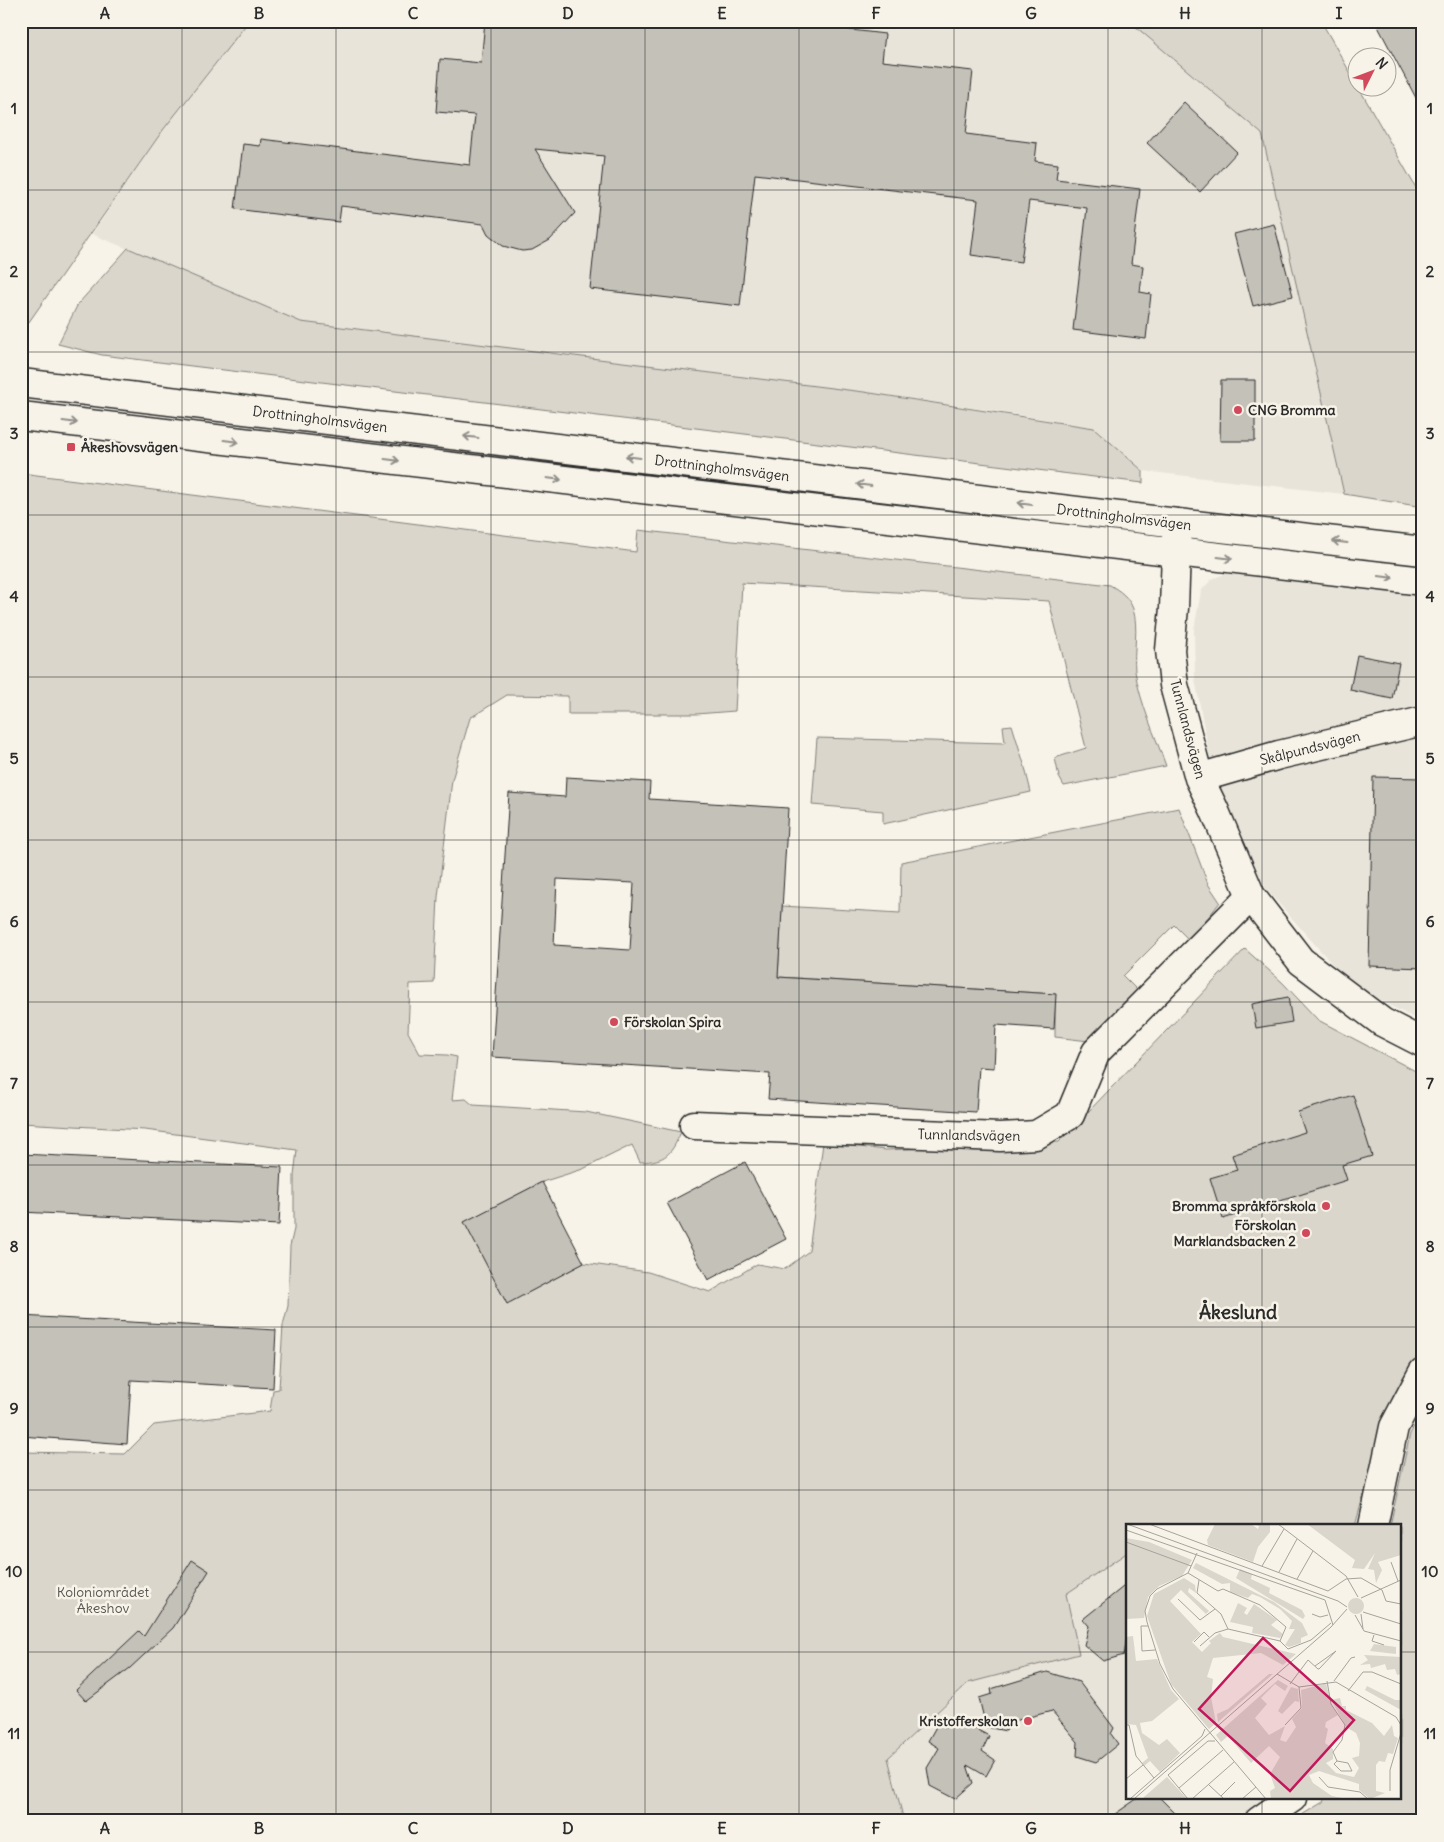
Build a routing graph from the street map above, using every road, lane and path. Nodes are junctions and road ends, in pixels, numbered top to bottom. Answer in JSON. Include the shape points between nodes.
{"nodes":[{"id":1,"x":21,"y":383,"type":"edge"},
{"id":2,"x":21,"y":416,"type":"edge"},
{"id":3,"x":1177,"y":523,"type":"junction"},
{"id":4,"x":1176,"y":552,"type":"junction"},
{"id":5,"x":1423,"y":552,"type":"edge"},
{"id":6,"x":1423,"y":581,"type":"edge"},
{"id":7,"x":1423,"y":721,"type":"edge"},
{"id":8,"x":1199,"y":778,"type":"junction"},
{"id":9,"x":1251,"y":896,"type":"junction"},
{"id":10,"x":1423,"y":1043,"type":"edge"},
{"id":11,"x":694,"y":1125,"type":"dead end"},
{"id":12,"x":1423,"y":1372,"type":"edge"},
{"id":13,"x":1373,"y":1524,"type":"edge"},
{"id":14,"x":1289,"y":1800,"type":"edge"},
{"id":15,"x":1259,"y":1821,"type":"edge"}],
"edges":[{"from":3,"to":1,"type":"main road","name":"Drottningholmsvägen","one_way":true},
{"from":2,"to":4,"type":"main road","name":"Drottningholmsvägen","one_way":true},
{"from":3,"to":4,"type":"main road","name":"Tunnlandsvägen"},
{"from":5,"to":3,"type":"main road","name":"Drottningholmsvägen","one_way":true},
{"from":4,"to":6,"type":"main road","name":"Drottningholmsvägen","one_way":true},
{"from":4,"to":8,"type":"main road","name":"Tunnlandsvägen","via":[[1170,650],[1174,685]]},
{"from":7,"to":8,"type":"main road","name":"Skålpundsvägen","via":[[1279,755]]},
{"from":8,"to":9,"type":"main road","name":"Tunnlandsvägen"},
{"from":9,"to":10,"type":"main road","name":"Tunnlandsvägen","via":[[1301,961],[1382,1022]]},
{"from":9,"to":11,"type":"main road","name":"Tunnlandsvägen","via":[[1096,1052],[1070,1116],[1036,1135],[1000,1137]]},
{"from":12,"to":13,"type":"main road","via":[[1394,1427]]},
{"from":14,"to":15,"type":"main road"}]}
